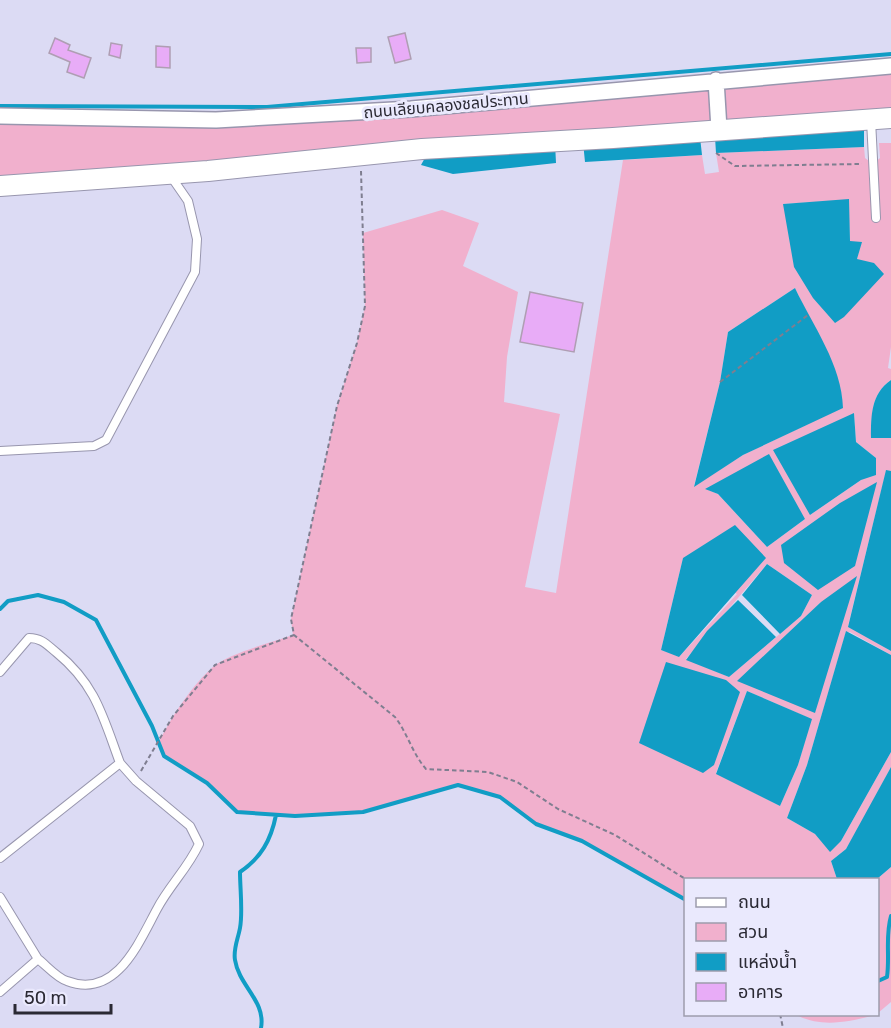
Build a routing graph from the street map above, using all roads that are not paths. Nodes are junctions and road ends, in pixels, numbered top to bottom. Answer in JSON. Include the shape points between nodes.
{"nodes":[{"id":1,"x":891,"y":66,"type":"edge"},
{"id":2,"x":716,"y":80,"type":"junction"},
{"id":3,"x":0,"y":116,"type":"edge"},
{"id":4,"x":871,"y":118,"type":"junction"},
{"id":5,"x":891,"y":118,"type":"edge"},
{"id":6,"x":719,"y":129,"type":"junction"},
{"id":7,"x":169,"y":173,"type":"junction"},
{"id":8,"x":0,"y":186,"type":"edge"},
{"id":9,"x":876,"y":218,"type":"dead end"},
{"id":10,"x":0,"y":451,"type":"edge"},
{"id":11,"x":0,"y":672,"type":"edge"},
{"id":12,"x":120,"y":763,"type":"junction"},
{"id":13,"x":0,"y":858,"type":"edge"},
{"id":14,"x":0,"y":897,"type":"edge"},
{"id":15,"x":39,"y":959,"type":"junction"},
{"id":16,"x":0,"y":992,"type":"edge"}],
"edges":[{"from":1,"to":2,"type":"street","name":"ถนนเลียบคลองชลประทาน"},
{"from":2,"to":3,"type":"street","name":"ถนนเลียบคลองชลประทาน","via":[[411,109],[216,120]]},
{"from":2,"to":6,"type":"street"},
{"from":4,"to":5,"type":"street"},
{"from":4,"to":6,"type":"street"},
{"from":4,"to":9,"type":"lane"},
{"from":6,"to":7,"type":"street","via":[[422,149]]},
{"from":7,"to":8,"type":"street"},
{"from":7,"to":10,"type":"lane","via":[[188,201],[197,239],[195,272],[106,440],[94,446]]},
{"from":11,"to":12,"type":"lane","via":[[29,638],[39,638],[73,666],[96,697]]},
{"from":12,"to":13,"type":"lane"},
{"from":12,"to":15,"type":"lane","via":[[135,781],[190,825],[199,844],[122,969],[89,986],[66,981]]},
{"from":14,"to":15,"type":"lane"},
{"from":15,"to":16,"type":"lane"}]}
